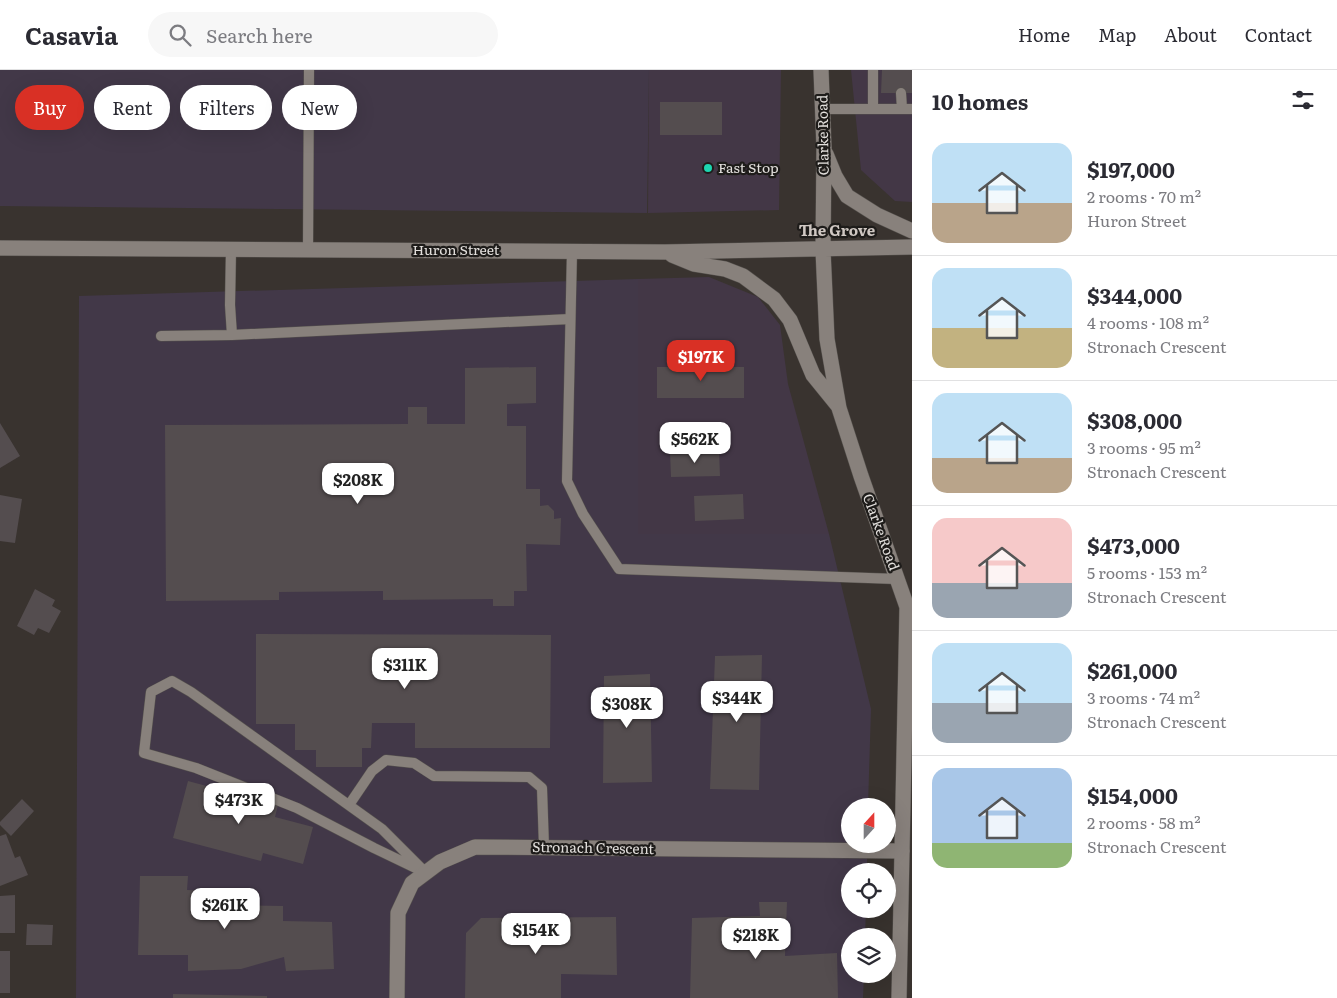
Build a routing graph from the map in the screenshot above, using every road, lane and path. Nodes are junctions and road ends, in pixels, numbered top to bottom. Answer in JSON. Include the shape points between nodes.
{"nodes":[{"id":1,"x":309,"y":70,"type":"edge"},
{"id":2,"x":820,"y":70,"type":"edge"},
{"id":3,"x":873,"y":70,"type":"edge"},
{"id":4,"x":901,"y":93,"type":"dead end"},
{"id":5,"x":822,"y":109,"type":"junction"},
{"id":6,"x":873,"y":109,"type":"junction"},
{"id":7,"x":907,"y":109,"type":"edge"},
{"id":8,"x":824,"y":148,"type":"junction"},
{"id":9,"x":912,"y":231,"type":"edge"},
{"id":10,"x":912,"y":247,"type":"edge"},
{"id":11,"x":0,"y":248,"type":"edge"},
{"id":12,"x":231,"y":249,"type":"junction"},
{"id":13,"x":308,"y":249,"type":"junction"},
{"id":14,"x":823,"y":250,"type":"junction"},
{"id":15,"x":572,"y":251,"type":"junction"},
{"id":16,"x":665,"y":252,"type":"junction"},
{"id":17,"x":570,"y":319,"type":"junction"},
{"id":18,"x":232,"y":335,"type":"junction"},
{"id":19,"x":161,"y":336,"type":"dead end"},
{"id":20,"x":840,"y":408,"type":"junction"},
{"id":21,"x":897,"y":579,"type":"junction"},
{"id":22,"x":908,"y":796,"type":"edge"},
{"id":23,"x":349,"y":805,"type":"junction"},
{"id":24,"x":544,"y":847,"type":"junction"},
{"id":25,"x":902,"y":850,"type":"junction"},
{"id":26,"x":426,"y":873,"type":"junction"},
{"id":27,"x":397,"y":998,"type":"edge"},
{"id":28,"x":899,"y":998,"type":"edge"}],
"edges":[{"from":1,"to":13,"type":"lane"},
{"from":2,"to":5,"type":"main road","name":"Clarke Road"},
{"from":3,"to":6,"type":"lane"},
{"from":4,"to":7,"type":"lane"},
{"from":5,"to":6,"type":"lane"},
{"from":5,"to":8,"type":"main road","name":"Clarke Road"},
{"from":6,"to":7,"type":"lane"},
{"from":8,"to":9,"type":"main road","via":[[847,196],[877,215]]},
{"from":8,"to":14,"type":"main road","name":"Clarke Road"},
{"from":10,"to":14,"type":"main road","name":"Huron Street"},
{"from":11,"to":12,"type":"main road","name":"Huron Street"},
{"from":12,"to":13,"type":"main road","name":"Huron Street"},
{"from":12,"to":18,"type":"lane"},
{"from":13,"to":15,"type":"main road","name":"Huron Street"},
{"from":14,"to":16,"type":"main road","name":"Huron Street"},
{"from":14,"to":20,"type":"main road","name":"Clarke Road","via":[[827,339]]},
{"from":15,"to":16,"type":"main road","name":"Huron Street"},
{"from":15,"to":17,"type":"lane"},
{"from":16,"to":20,"type":"main road","via":[[694,264],[743,276],[774,299],[790,320],[813,375]]},
{"from":17,"to":18,"type":"lane"},
{"from":17,"to":21,"type":"lane","via":[[567,481],[583,514],[619,569]]},
{"from":18,"to":19,"type":"lane"},
{"from":20,"to":21,"type":"main road","name":"Clarke Road"},
{"from":21,"to":22,"type":"main road","name":"Clarke Road","via":[[908,607]]},
{"from":22,"to":25,"type":"main road","name":"Clarke Road"},
{"from":23,"to":24,"type":"lane","via":[[372,771],[386,760],[414,763],[434,776],[529,778],[542,788]]},
{"from":23,"to":26,"type":"lane","via":[[382,829]]},
{"from":23,"to":26,"type":"lane","via":[[172,681],[151,692],[144,753],[196,768],[297,808]]},
{"from":24,"to":25,"type":"main road","name":"Stronach Crescent"},
{"from":24,"to":26,"type":"main road","name":"Stronach Crescent","via":[[475,847],[440,862]]},
{"from":25,"to":28,"type":"main road","name":"Clarke Road"},
{"from":26,"to":27,"type":"main road","name":"Stronach Crescent","via":[[412,883],[398,912]]}]}
